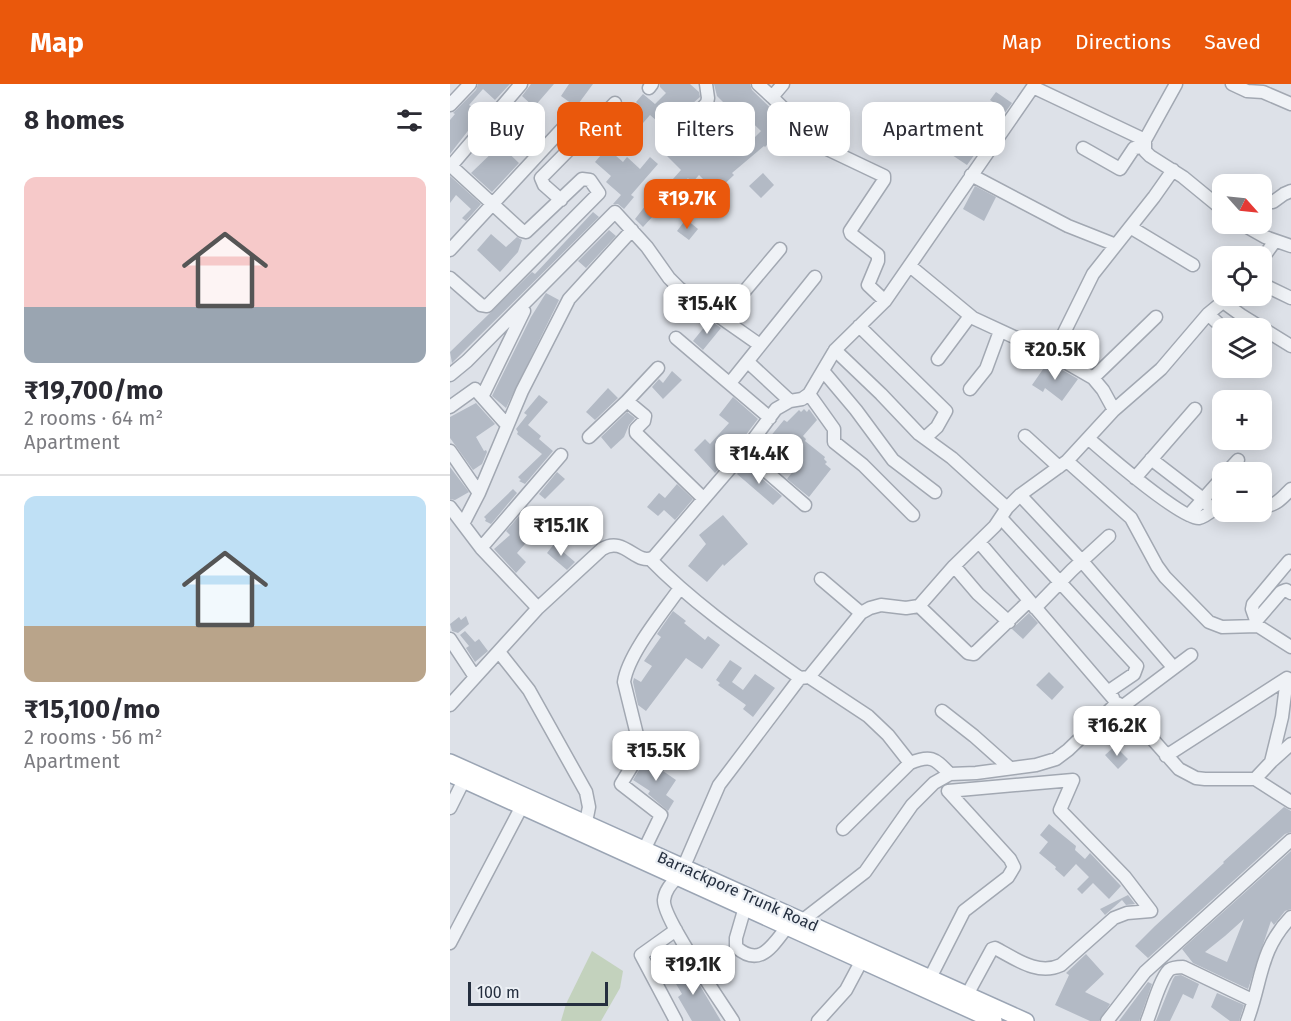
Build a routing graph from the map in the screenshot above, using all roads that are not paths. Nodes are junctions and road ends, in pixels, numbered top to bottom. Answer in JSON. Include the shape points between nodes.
{"nodes":[{"id":1,"x":470,"y":84,"type":"edge"},
{"id":2,"x":520,"y":84,"type":"edge"},
{"id":3,"x":706,"y":84,"type":"edge"},
{"id":4,"x":758,"y":84,"type":"edge"},
{"id":5,"x":783,"y":84,"type":"edge"},
{"id":6,"x":1176,"y":84,"type":"edge"},
{"id":7,"x":1232,"y":84,"type":"edge"},
{"id":8,"x":1034,"y":85,"type":"edge"},
{"id":9,"x":772,"y":97,"type":"junction"},
{"id":10,"x":707,"y":102,"type":"edge"},
{"id":11,"x":1291,"y":104,"type":"edge"},
{"id":12,"x":450,"y":105,"type":"edge"},
{"id":13,"x":557,"y":135,"type":"edge"},
{"id":14,"x":1144,"y":143,"type":"junction"},
{"id":15,"x":1083,"y":148,"type":"dead end"},
{"id":16,"x":564,"y":156,"type":"edge"},
{"id":17,"x":450,"y":166,"type":"edge"},
{"id":18,"x":1173,"y":170,"type":"junction"},
{"id":19,"x":971,"y":175,"type":"junction"},
{"id":20,"x":1291,"y":191,"type":"edge"},
{"id":21,"x":561,"y":200,"type":"junction"},
{"id":22,"x":1212,"y":201,"type":"edge"},
{"id":23,"x":1273,"y":202,"type":"dead end"},
{"id":24,"x":494,"y":204,"type":"junction"},
{"id":25,"x":1130,"y":227,"type":"junction"},
{"id":26,"x":632,"y":230,"type":"junction"},
{"id":27,"x":1261,"y":234,"type":"edge"},
{"id":28,"x":1275,"y":241,"type":"junction"},
{"id":29,"x":1116,"y":245,"type":"junction"},
{"id":30,"x":1271,"y":246,"type":"edge"},
{"id":31,"x":1291,"y":246,"type":"edge"},
{"id":32,"x":780,"y":249,"type":"dead end"},
{"id":33,"x":450,"y":250,"type":"edge"},
{"id":34,"x":1193,"y":265,"type":"dead end"},
{"id":35,"x":910,"y":266,"type":"junction"},
{"id":36,"x":815,"y":277,"type":"dead end"},
{"id":37,"x":450,"y":278,"type":"edge"},
{"id":38,"x":1272,"y":289,"type":"edge"},
{"id":39,"x":1291,"y":298,"type":"edge"},
{"id":40,"x":885,"y":301,"type":"junction"},
{"id":41,"x":1218,"y":306,"type":"edge"},
{"id":42,"x":1236,"y":306,"type":"edge"},
{"id":43,"x":524,"y":311,"type":"dead end"},
{"id":44,"x":1208,"y":314,"type":"junction"},
{"id":45,"x":970,"y":316,"type":"junction"},
{"id":46,"x":1156,"y":317,"type":"dead end"},
{"id":47,"x":722,"y":318,"type":"junction"},
{"id":48,"x":1212,"y":318,"type":"edge"},
{"id":49,"x":859,"y":326,"type":"junction"},
{"id":50,"x":1000,"y":331,"type":"junction"},
{"id":51,"x":676,"y":338,"type":"dead end"},
{"id":52,"x":760,"y":345,"type":"junction"},
{"id":53,"x":1291,"y":346,"type":"edge"},
{"id":54,"x":836,"y":350,"type":"junction"},
{"id":55,"x":1053,"y":355,"type":"junction"},
{"id":56,"x":938,"y":359,"type":"dead end"},
{"id":57,"x":748,"y":362,"type":"junction"},
{"id":58,"x":658,"y":368,"type":"dead end"},
{"id":59,"x":824,"y":372,"type":"junction"},
{"id":60,"x":450,"y":375,"type":"edge"},
{"id":61,"x":1094,"y":378,"type":"junction"},
{"id":62,"x":730,"y":383,"type":"junction"},
{"id":63,"x":970,"y":389,"type":"dead end"},
{"id":64,"x":809,"y":394,"type":"junction"},
{"id":65,"x":482,"y":397,"type":"junction"},
{"id":66,"x":627,"y":401,"type":"junction"},
{"id":67,"x":790,"y":401,"type":"junction"},
{"id":68,"x":450,"y":407,"type":"edge"},
{"id":69,"x":1195,"y":409,"type":"dead end"},
{"id":70,"x":1114,"y":410,"type":"junction"},
{"id":71,"x":770,"y":418,"type":"junction"},
{"id":72,"x":507,"y":425,"type":"junction"},
{"id":73,"x":1025,"y":436,"type":"dead end"},
{"id":74,"x":589,"y":437,"type":"dead end"},
{"id":75,"x":925,"y":438,"type":"junction"},
{"id":76,"x":1089,"y":439,"type":"junction"},
{"id":77,"x":450,"y":451,"type":"edge"},
{"id":78,"x":744,"y":452,"type":"junction"},
{"id":79,"x":561,"y":455,"type":"dead end"},
{"id":80,"x":1151,"y":459,"type":"junction"},
{"id":81,"x":1063,"y":464,"type":"junction"},
{"id":82,"x":1135,"y":478,"type":"junction"},
{"id":83,"x":1212,"y":489,"type":"edge"},
{"id":84,"x":1291,"y":489,"type":"edge"},
{"id":85,"x":935,"y":492,"type":"dead end"},
{"id":86,"x":479,"y":493,"type":"junction"},
{"id":87,"x":1020,"y":495,"type":"junction"},
{"id":88,"x":703,"y":498,"type":"junction"},
{"id":89,"x":1203,"y":499,"type":"junction"},
{"id":90,"x":1212,"y":504,"type":"edge"},
{"id":91,"x":805,"y":505,"type":"dead end"},
{"id":92,"x":1272,"y":506,"type":"edge"},
{"id":93,"x":450,"y":507,"type":"edge"},
{"id":94,"x":1212,"y":509,"type":"edge"},
{"id":95,"x":1004,"y":513,"type":"junction"},
{"id":96,"x":913,"y":515,"type":"dead end"},
{"id":97,"x":1189,"y":515,"type":"junction"},
{"id":98,"x":463,"y":524,"type":"junction"},
{"id":99,"x":1109,"y":536,"type":"dead end"},
{"id":100,"x":979,"y":542,"type":"junction"},
{"id":101,"x":481,"y":548,"type":"junction"},
{"id":102,"x":650,"y":559,"type":"junction"},
{"id":103,"x":1081,"y":560,"type":"junction"},
{"id":104,"x":1289,"y":561,"type":"dead end"},
{"id":105,"x":954,"y":566,"type":"junction"},
{"id":106,"x":821,"y":579,"type":"dead end"},
{"id":107,"x":1060,"y":581,"type":"junction"},
{"id":108,"x":680,"y":588,"type":"junction"},
{"id":109,"x":1291,"y":593,"type":"edge"},
{"id":110,"x":1032,"y":604,"type":"junction"},
{"id":111,"x":919,"y":606,"type":"junction"},
{"id":112,"x":538,"y":608,"type":"junction"},
{"id":113,"x":861,"y":613,"type":"junction"},
{"id":114,"x":1009,"y":622,"type":"junction"},
{"id":115,"x":1257,"y":624,"type":"junction"},
{"id":116,"x":1291,"y":647,"type":"edge"},
{"id":117,"x":452,"y":648,"type":"edge"},
{"id":118,"x":499,"y":652,"type":"junction"},
{"id":119,"x":1191,"y":655,"type":"dead end"},
{"id":120,"x":1173,"y":667,"type":"junction"},
{"id":121,"x":1289,"y":674,"type":"edge"},
{"id":122,"x":475,"y":677,"type":"junction"},
{"id":123,"x":804,"y":678,"type":"junction"},
{"id":124,"x":1109,"y":691,"type":"junction"},
{"id":125,"x":1120,"y":704,"type":"junction"},
{"id":126,"x":450,"y":705,"type":"edge"},
{"id":127,"x":942,"y":711,"type":"dead end"},
{"id":128,"x":1291,"y":744,"type":"edge"},
{"id":129,"x":1166,"y":756,"type":"junction"},
{"id":130,"x":450,"y":762,"type":"edge"},
{"id":131,"x":1271,"y":762,"type":"junction"},
{"id":132,"x":910,"y":763,"type":"junction"},
{"id":133,"x":1010,"y":768,"type":"junction"},
{"id":134,"x":950,"y":774,"type":"junction"},
{"id":135,"x":457,"y":777,"type":"edge"},
{"id":136,"x":1255,"y":779,"type":"junction"},
{"id":137,"x":1291,"y":802,"type":"edge"},
{"id":138,"x":522,"y":806,"type":"junction"},
{"id":139,"x":450,"y":808,"type":"edge"},
{"id":140,"x":586,"y":822,"type":"junction"},
{"id":141,"x":843,"y":829,"type":"dead end"},
{"id":142,"x":1291,"y":840,"type":"edge"},
{"id":143,"x":645,"y":848,"type":"junction"},
{"id":144,"x":681,"y":871,"type":"junction"},
{"id":145,"x":745,"y":906,"type":"junction"},
{"id":146,"x":1291,"y":917,"type":"edge"},
{"id":147,"x":803,"y":920,"type":"junction"},
{"id":148,"x":788,"y":926,"type":"junction"},
{"id":149,"x":676,"y":930,"type":"junction"},
{"id":150,"x":450,"y":943,"type":"edge"},
{"id":151,"x":687,"y":950,"type":"junction"},
{"id":152,"x":862,"y":960,"type":"junction"},
{"id":153,"x":651,"y":974,"type":"junction"},
{"id":154,"x":930,"y":978,"type":"junction"},
{"id":155,"x":967,"y":995,"type":"junction"},
{"id":156,"x":1252,"y":1000,"type":"junction"},
{"id":157,"x":676,"y":1021,"type":"edge"},
{"id":158,"x":733,"y":1021,"type":"edge"},
{"id":159,"x":818,"y":1021,"type":"edge"},
{"id":160,"x":994,"y":1021,"type":"edge"},
{"id":161,"x":1026,"y":1021,"type":"edge"},
{"id":162,"x":1107,"y":1021,"type":"edge"},
{"id":163,"x":1147,"y":1021,"type":"edge"},
{"id":164,"x":1247,"y":1021,"type":"edge"}],
"edges":[{"from":1,"to":12,"type":"street"},
{"from":2,"to":17,"type":"street"},
{"from":3,"to":10,"type":"street"},
{"from":4,"to":9,"type":"street"},
{"from":5,"to":9,"type":"street"},
{"from":6,"to":14,"type":"street"},
{"from":7,"to":11,"type":"street"},
{"from":8,"to":14,"type":"street"},
{"from":8,"to":19,"type":"street"},
{"from":9,"to":40,"type":"street","via":[[823,147],[884,176],[850,231],[878,255],[868,285]]},
{"from":13,"to":24,"type":"street"},
{"from":14,"to":15,"type":"street","via":[[1134,148],[1120,169]]},
{"from":14,"to":18,"type":"street","via":[[1150,156]]},
{"from":16,"to":21,"type":"street","via":[[542,178],[544,185]]},
{"from":17,"to":24,"type":"street"},
{"from":18,"to":22,"type":"street"},
{"from":18,"to":25,"type":"street"},
{"from":19,"to":29,"type":"street","via":[[1068,226]]},
{"from":19,"to":35,"type":"street"},
{"from":20,"to":23,"type":"street"},
{"from":21,"to":24,"type":"street","via":[[526,232]]},
{"from":21,"to":37,"type":"street","via":[[585,178],[599,193],[487,306]]},
{"from":24,"to":33,"type":"street"},
{"from":25,"to":29,"type":"street"},
{"from":25,"to":34,"type":"street"},
{"from":26,"to":47,"type":"street","via":[[680,289]]},
{"from":26,"to":60,"type":"street","via":[[615,212]]},
{"from":26,"to":72,"type":"street","via":[[568,299]]},
{"from":27,"to":28,"type":"street"},
{"from":28,"to":30,"type":"street"},
{"from":28,"to":31,"type":"street"},
{"from":29,"to":55,"type":"street","via":[[1093,274]]},
{"from":32,"to":47,"type":"street"},
{"from":35,"to":40,"type":"street"},
{"from":35,"to":45,"type":"street"},
{"from":36,"to":52,"type":"street"},
{"from":38,"to":39,"type":"street"},
{"from":40,"to":49,"type":"street"},
{"from":41,"to":44,"type":"street"},
{"from":42,"to":53,"type":"street"},
{"from":43,"to":65,"type":"street"},
{"from":44,"to":48,"type":"street"},
{"from":44,"to":70,"type":"street","via":[[1161,369]]},
{"from":45,"to":50,"type":"street"},
{"from":45,"to":56,"type":"street"},
{"from":46,"to":61,"type":"street"},
{"from":47,"to":52,"type":"street"},
{"from":49,"to":54,"type":"street"},
{"from":49,"to":75,"type":"street","via":[[946,411]]},
{"from":50,"to":55,"type":"street"},
{"from":50,"to":63,"type":"street","via":[[986,369]]},
{"from":51,"to":62,"type":"street"},
{"from":52,"to":57,"type":"street"},
{"from":54,"to":59,"type":"street"},
{"from":54,"to":75,"type":"street"},
{"from":55,"to":61,"type":"street"},
{"from":57,"to":62,"type":"street"},
{"from":57,"to":67,"type":"street"},
{"from":58,"to":66,"type":"street"},
{"from":59,"to":64,"type":"street"},
{"from":59,"to":85,"type":"street","via":[[893,460]]},
{"from":61,"to":70,"type":"street"},
{"from":62,"to":71,"type":"street"},
{"from":64,"to":67,"type":"street"},
{"from":64,"to":96,"type":"street","via":[[834,429],[834,442]]},
{"from":65,"to":68,"type":"street","via":[[475,389]]},
{"from":65,"to":72,"type":"street"},
{"from":66,"to":74,"type":"street"},
{"from":66,"to":88,"type":"street","via":[[645,416],[636,433]]},
{"from":67,"to":71,"type":"street"},
{"from":69,"to":80,"type":"street"},
{"from":70,"to":76,"type":"street"},
{"from":71,"to":78,"type":"street"},
{"from":72,"to":86,"type":"street"},
{"from":73,"to":81,"type":"street"},
{"from":75,"to":95,"type":"street","via":[[952,458]]},
{"from":76,"to":81,"type":"street"},
{"from":76,"to":82,"type":"street"},
{"from":77,"to":86,"type":"street"},
{"from":78,"to":88,"type":"street"},
{"from":78,"to":91,"type":"street"},
{"from":79,"to":101,"type":"street"},
{"from":80,"to":82,"type":"street"},
{"from":80,"to":89,"type":"street"},
{"from":81,"to":87,"type":"street"},
{"from":81,"to":115,"type":"street","via":[[1131,518],[1157,566],[1209,622],[1222,627]]},
{"from":82,"to":97,"type":"street"},
{"from":83,"to":89,"type":"street"},
{"from":84,"to":92,"type":"street"},
{"from":86,"to":98,"type":"street"},
{"from":87,"to":95,"type":"street"},
{"from":87,"to":103,"type":"street"},
{"from":88,"to":102,"type":"street"},
{"from":89,"to":90,"type":"street"},
{"from":89,"to":97,"type":"street"},
{"from":93,"to":98,"type":"street"},
{"from":94,"to":97,"type":"street","via":[[1198,518]]},
{"from":95,"to":100,"type":"street"},
{"from":95,"to":107,"type":"street"},
{"from":98,"to":101,"type":"street"},
{"from":99,"to":103,"type":"street"},
{"from":100,"to":105,"type":"street"},
{"from":100,"to":110,"type":"street"},
{"from":101,"to":112,"type":"street"},
{"from":102,"to":108,"type":"street"},
{"from":102,"to":112,"type":"street","via":[[624,547],[608,546]]},
{"from":103,"to":107,"type":"street"},
{"from":103,"to":120,"type":"street"},
{"from":104,"to":115,"type":"street","via":[[1252,604]]},
{"from":105,"to":111,"type":"street"},
{"from":105,"to":114,"type":"street"},
{"from":106,"to":113,"type":"street"},
{"from":107,"to":110,"type":"street"},
{"from":107,"to":124,"type":"street","via":[[1137,666],[1134,674]]},
{"from":108,"to":123,"type":"street"},
{"from":108,"to":143,"type":"street","via":[[633,657],[624,681],[641,751],[621,784],[661,815]]},
{"from":109,"to":115,"type":"street","via":[[1283,590]]},
{"from":110,"to":114,"type":"street"},
{"from":110,"to":124,"type":"street"},
{"from":111,"to":113,"type":"street","via":[[881,605]]},
{"from":111,"to":114,"type":"street","via":[[971,654]]},
{"from":112,"to":118,"type":"street"},
{"from":113,"to":123,"type":"street"},
{"from":115,"to":116,"type":"street"},
{"from":117,"to":122,"type":"street"},
{"from":118,"to":122,"type":"street"},
{"from":118,"to":140,"type":"street","via":[[537,703],[586,792]]},
{"from":119,"to":120,"type":"street"},
{"from":120,"to":125,"type":"street"},
{"from":121,"to":129,"type":"street"},
{"from":121,"to":131,"type":"street"},
{"from":122,"to":126,"type":"street"},
{"from":123,"to":132,"type":"street","via":[[868,716]]},
{"from":123,"to":144,"type":"street","via":[[719,785]]},
{"from":124,"to":125,"type":"street"},
{"from":125,"to":129,"type":"street"},
{"from":125,"to":133,"type":"street","via":[[1056,759]]},
{"from":127,"to":133,"type":"street"},
{"from":128,"to":131,"type":"street"},
{"from":129,"to":136,"type":"street","via":[[1196,778]]},
{"from":130,"to":140,"type":"main road","name":"Barrackpore Trunk Road"},
{"from":131,"to":136,"type":"street"},
{"from":132,"to":134,"type":"street","via":[[931,758]]},
{"from":132,"to":141,"type":"street"},
{"from":133,"to":134,"type":"street"},
{"from":134,"to":147,"type":"street","via":[[918,799],[865,872]]},
{"from":135,"to":138,"type":"main road","name":"Barrackpore Trunk Road"},
{"from":135,"to":139,"type":"street"},
{"from":136,"to":137,"type":"street"},
{"from":138,"to":144,"type":"main road","name":"Barrackpore Trunk Road"},
{"from":138,"to":150,"type":"street"},
{"from":140,"to":143,"type":"main road","name":"Barrackpore Trunk Road"},
{"from":142,"to":162,"type":"street","via":[[1145,972]]},
{"from":143,"to":144,"type":"main road","name":"Barrackpore Trunk Road"},
{"from":144,"to":145,"type":"main road","name":"Barrackpore Trunk Road"},
{"from":144,"to":147,"type":"main road","name":"Barrackpore Trunk Road"},
{"from":144,"to":149,"type":"street","via":[[664,898]]},
{"from":145,"to":148,"type":"main road","name":"Barrackpore Trunk Road"},
{"from":145,"to":148,"type":"street","via":[[736,938],[736,947],[743,953],[764,953]]},
{"from":146,"to":156,"type":"street","via":[[1270,945]]},
{"from":147,"to":154,"type":"main road","name":"Barrackpore Trunk Road"},
{"from":148,"to":152,"type":"main road","name":"Barrackpore Trunk Road"},
{"from":149,"to":151,"type":"street"},
{"from":149,"to":153,"type":"street","via":[[641,955]]},
{"from":151,"to":153,"type":"street"},
{"from":151,"to":158,"type":"street"},
{"from":152,"to":159,"type":"street","via":[[846,990]]},
{"from":152,"to":160,"type":"main road","name":"Barrackpore Trunk Road"},
{"from":153,"to":157,"type":"street"},
{"from":154,"to":155,"type":"main road","name":"Barrackpore Trunk Road"},
{"from":154,"to":155,"type":"street","via":[[964,910],[1008,877],[1014,867],[948,791],[1073,780],[1060,810],[1151,910],[1114,918],[1053,968],[1032,967],[992,949]]},
{"from":155,"to":161,"type":"main road","name":"Barrackpore Trunk Road"},
{"from":156,"to":163,"type":"street","via":[[1184,967],[1176,967],[1164,977]]},
{"from":156,"to":164,"type":"street"}]}
